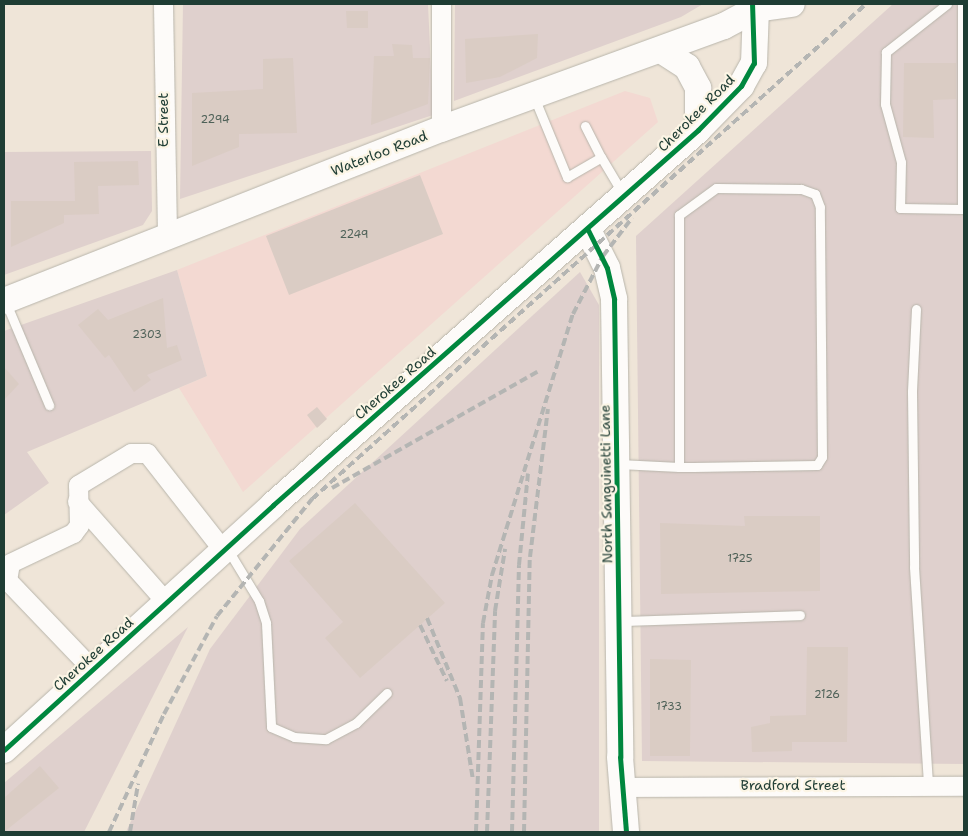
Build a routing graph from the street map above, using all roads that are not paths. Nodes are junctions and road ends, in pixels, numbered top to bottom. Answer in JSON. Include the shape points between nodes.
{"nodes":[{"id":1,"x":163,"y":4,"type":"edge"},
{"id":2,"x":441,"y":4,"type":"edge"},
{"id":3,"x":792,"y":4,"type":"edge"},
{"id":4,"x":947,"y":4,"type":"edge"},
{"id":5,"x":962,"y":4,"type":"edge"},
{"id":6,"x":756,"y":6,"type":"edge"},
{"id":7,"x":661,"y":50,"type":"junction"},
{"id":8,"x":534,"y":96,"type":"junction"},
{"id":9,"x":585,"y":126,"type":"dead end"},
{"id":10,"x":441,"y":129,"type":"junction"},
{"id":11,"x":698,"y":130,"type":"junction"},
{"id":12,"x":601,"y":157,"type":"junction"},
{"id":13,"x":625,"y":196,"type":"junction"},
{"id":14,"x":588,"y":230,"type":"junction"},
{"id":15,"x":167,"y":236,"type":"junction"},
{"id":16,"x":4,"y":301,"type":"edge"},
{"id":17,"x":916,"y":309,"type":"dead end"},
{"id":18,"x":49,"y":405,"type":"dead end"},
{"id":19,"x":616,"y":464,"type":"junction"},
{"id":20,"x":679,"y":466,"type":"junction"},
{"id":21,"x":77,"y":501,"type":"junction"},
{"id":22,"x":225,"y":549,"type":"junction"},
{"id":23,"x":166,"y":602,"type":"junction"},
{"id":24,"x":800,"y":615,"type":"dead end"},
{"id":25,"x":620,"y":621,"type":"junction"},
{"id":26,"x":93,"y":670,"type":"junction"},
{"id":27,"x":387,"y":693,"type":"dead end"},
{"id":28,"x":4,"y":750,"type":"edge"},
{"id":29,"x":928,"y":785,"type":"junction"},
{"id":30,"x":964,"y":786,"type":"edge"},
{"id":31,"x":623,"y":787,"type":"junction"},
{"id":32,"x":626,"y":832,"type":"edge"}],
"edges":[{"from":1,"to":15,"type":"street","name":"E Street"},
{"from":2,"to":10,"type":"street"},
{"from":3,"to":6,"type":"street","name":"Waterloo Road"},
{"from":4,"to":5,"type":"lane","via":[[886,52],[885,104],[901,162],[900,208],[962,209]]},
{"from":6,"to":7,"type":"street","name":"Waterloo Road"},
{"from":6,"to":11,"type":"street","name":"Cherokee Road","via":[[754,63],[741,86]]},
{"from":7,"to":8,"type":"street","name":"Waterloo Road"},
{"from":7,"to":11,"type":"street","via":[[687,68],[698,88],[702,105]]},
{"from":8,"to":10,"type":"street","name":"Waterloo Road"},
{"from":8,"to":12,"type":"lane","via":[[567,177]]},
{"from":9,"to":12,"type":"lane"},
{"from":10,"to":15,"type":"street","name":"Waterloo Road"},
{"from":11,"to":13,"type":"street","name":"Cherokee Road"},
{"from":12,"to":13,"type":"lane"},
{"from":13,"to":14,"type":"street","name":"Cherokee Road"},
{"from":14,"to":19,"type":"street","name":"North Sanguinetti Lane","via":[[607,268],[614,299]]},
{"from":14,"to":22,"type":"street","name":"Cherokee Road"},
{"from":15,"to":16,"type":"street","name":"Waterloo Road"},
{"from":16,"to":18,"type":"lane"},
{"from":17,"to":29,"type":"lane","via":[[912,392],[914,567]]},
{"from":19,"to":20,"type":"lane"},
{"from":19,"to":25,"type":"street","name":"North Sanguinetti Lane"},
{"from":20,"to":20,"type":"lane","via":[[817,465],[822,457],[820,207],[815,194],[801,189],[716,188],[679,215]]},
{"from":21,"to":22,"type":"street","via":[[78,485],[131,453],[147,453]]},
{"from":21,"to":23,"type":"street"},
{"from":21,"to":26,"type":"street","via":[[79,525],[73,533],[10,564],[7,580]]},
{"from":22,"to":23,"type":"street","name":"Cherokee Road"},
{"from":22,"to":27,"type":"lane","via":[[259,601],[266,623],[272,727],[294,737],[326,739],[356,723]]},
{"from":23,"to":26,"type":"street","name":"Cherokee Road"},
{"from":24,"to":25,"type":"lane"},
{"from":25,"to":31,"type":"street","name":"North Sanguinetti Lane"},
{"from":26,"to":28,"type":"street","name":"Cherokee Road"},
{"from":29,"to":30,"type":"street","name":"Bradford Street"},
{"from":29,"to":31,"type":"street","name":"Bradford Street"},
{"from":31,"to":32,"type":"street","name":"North Sanguinetti Lane"}]}
